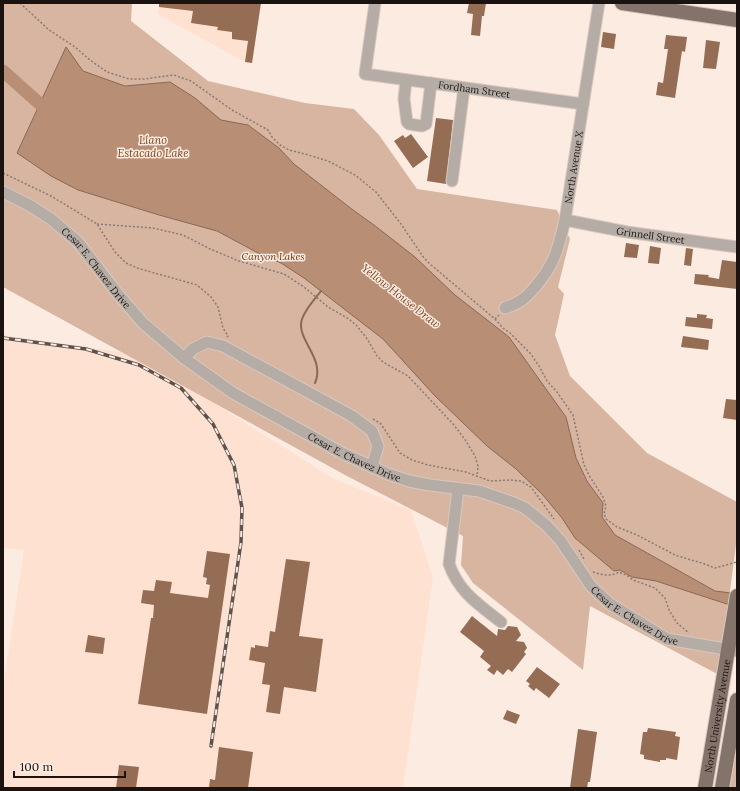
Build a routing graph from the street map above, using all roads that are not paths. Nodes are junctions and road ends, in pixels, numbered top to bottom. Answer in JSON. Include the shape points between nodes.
{"nodes":[{"id":1,"x":375,"y":3,"type":"edge"},
{"id":2,"x":599,"y":3,"type":"edge"},
{"id":3,"x":622,"y":3,"type":"edge"},
{"id":4,"x":737,"y":20,"type":"edge"},
{"id":5,"x":406,"y":80,"type":"junction"},
{"id":6,"x":431,"y":83,"type":"junction"},
{"id":7,"x":464,"y":88,"type":"junction"},
{"id":8,"x":583,"y":104,"type":"junction"},
{"id":9,"x":452,"y":181,"type":"dead end"},
{"id":10,"x":3,"y":192,"type":"edge"},
{"id":11,"x":565,"y":220,"type":"junction"},
{"id":12,"x":737,"y":247,"type":"edge"},
{"id":13,"x":505,"y":308,"type":"road end"},
{"id":14,"x":184,"y":358,"type":"junction"},
{"id":15,"x":372,"y":467,"type":"junction"},
{"id":16,"x":458,"y":489,"type":"junction"},
{"id":17,"x":737,"y":596,"type":"edge"},
{"id":18,"x":500,"y":622,"type":"dead end"},
{"id":19,"x":733,"y":650,"type":"edge"},
{"id":20,"x":737,"y":700,"type":"edge"},
{"id":21,"x":705,"y":788,"type":"edge"},
{"id":22,"x":722,"y":788,"type":"edge"}],
"edges":[{"from":1,"to":5,"type":"street","name":"Fordham Street","via":[[365,74]]},
{"from":2,"to":8,"type":"street","name":"North Avenue X"},
{"from":3,"to":4,"type":"main road"},
{"from":5,"to":6,"type":"street","name":"Fordham Street"},
{"from":5,"to":6,"type":"street","via":[[404,98],[408,122],[422,126],[426,124]]},
{"from":6,"to":7,"type":"street","name":"Fordham Street"},
{"from":7,"to":8,"type":"street","name":"Fordham Street"},
{"from":7,"to":9,"type":"street"},
{"from":8,"to":11,"type":"street","name":"North Avenue X"},
{"from":10,"to":14,"type":"street","name":"Cesar E. Chavez Drive","via":[[51,219],[78,242],[143,323]]},
{"from":11,"to":12,"type":"street","name":"Grinnell Street","via":[[627,232]]},
{"from":11,"to":13,"type":"street","name":"North Avenue X","via":[[548,272],[525,298]]},
{"from":14,"to":15,"type":"street","name":"Cesar E. Chavez Drive","via":[[233,393]]},
{"from":14,"to":15,"type":"street","via":[[193,349],[207,342],[223,346],[352,416],[372,431],[378,446]]},
{"from":15,"to":16,"type":"street","name":"Cesar E. Chavez Drive","via":[[409,481]]},
{"from":16,"to":18,"type":"street","via":[[449,564],[453,576],[469,597]]},
{"from":16,"to":19,"type":"street","name":"Cesar E. Chavez Drive","via":[[479,491],[525,508],[560,540],[591,586],[610,604],[667,639]]},
{"from":17,"to":19,"type":"main road","name":"North University Avenue"},
{"from":19,"to":21,"type":"main road","name":"North University Avenue"},
{"from":20,"to":22,"type":"main road","name":"North University Avenue"}]}
